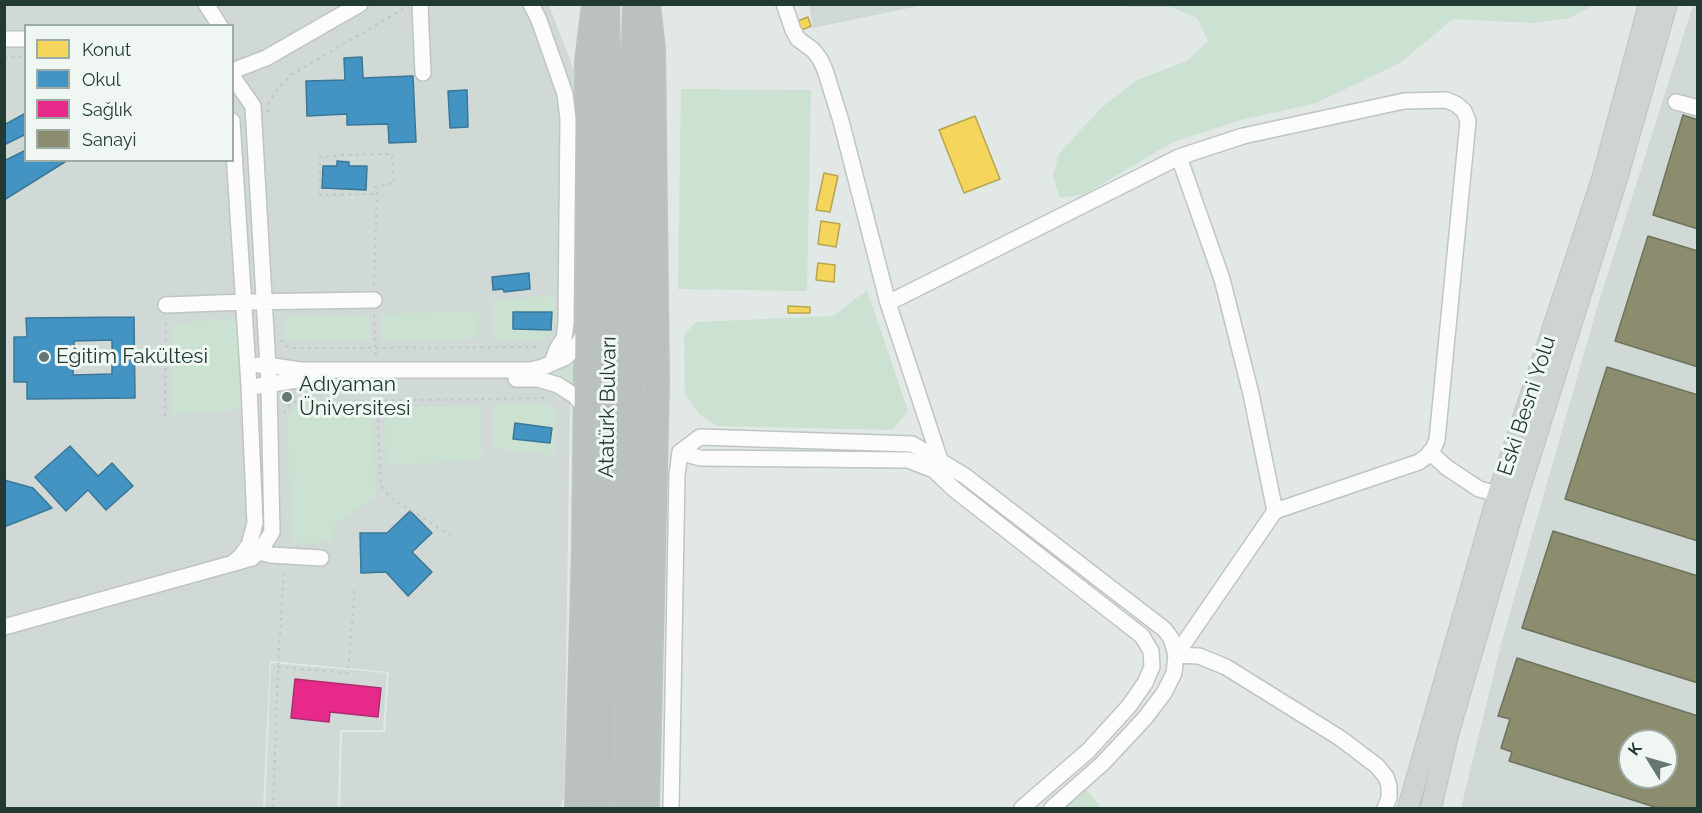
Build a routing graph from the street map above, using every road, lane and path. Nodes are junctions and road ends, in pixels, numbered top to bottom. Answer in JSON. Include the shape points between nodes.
{"nodes":[{"id":1,"x":206,"y":4,"type":"edge"},
{"id":2,"x":360,"y":4,"type":"edge"},
{"id":3,"x":531,"y":4,"type":"edge"},
{"id":4,"x":594,"y":4,"type":"edge"},
{"id":5,"x":607,"y":4,"type":"edge"},
{"id":6,"x":635,"y":4,"type":"edge"},
{"id":7,"x":648,"y":4,"type":"edge"},
{"id":8,"x":784,"y":4,"type":"edge"},
{"id":9,"x":1648,"y":4,"type":"edge"},
{"id":10,"x":1667,"y":4,"type":"edge"},
{"id":11,"x":415,"y":5,"type":"edge"},
{"id":12,"x":219,"y":24,"type":"edge"},
{"id":13,"x":4,"y":39,"type":"edge"},
{"id":14,"x":24,"y":39,"type":"edge"},
{"id":15,"x":4,"y":57,"type":"edge"},
{"id":16,"x":24,"y":57,"type":"edge"},
{"id":17,"x":234,"y":73,"type":"edge"},
{"id":18,"x":423,"y":73,"type":"dead end"},
{"id":19,"x":234,"y":77,"type":"edge"},
{"id":20,"x":1676,"y":102,"type":"dead end"},
{"id":21,"x":1698,"y":108,"type":"edge"},
{"id":22,"x":268,"y":112,"type":"dead end"},
{"id":23,"x":234,"y":151,"type":"edge"},
{"id":24,"x":1179,"y":157,"type":"junction"},
{"id":25,"x":377,"y":194,"type":"junction"},
{"id":26,"x":374,"y":300,"type":"junction"},
{"id":27,"x":263,"y":301,"type":"junction"},
{"id":28,"x":244,"y":302,"type":"junction"},
{"id":29,"x":888,"y":303,"type":"junction"},
{"id":30,"x":166,"y":304,"type":"joint"},
{"id":31,"x":586,"y":332,"type":"junction"},
{"id":32,"x":280,"y":338,"type":"dead end"},
{"id":33,"x":375,"y":348,"type":"junction"},
{"id":34,"x":554,"y":356,"type":"junction"},
{"id":35,"x":267,"y":365,"type":"junction"},
{"id":36,"x":248,"y":366,"type":"junction"},
{"id":37,"x":376,"y":374,"type":"junction"},
{"id":38,"x":268,"y":385,"type":"junction"},
{"id":39,"x":249,"y":386,"type":"junction"},
{"id":40,"x":550,"y":398,"type":"dead end"},
{"id":41,"x":377,"y":401,"type":"junction"},
{"id":42,"x":585,"y":408,"type":"junction"},
{"id":43,"x":165,"y":416,"type":"dead end"},
{"id":44,"x":283,"y":416,"type":"dead end"},
{"id":45,"x":680,"y":452,"type":"junction"},
{"id":46,"x":1430,"y":452,"type":"junction"},
{"id":47,"x":937,"y":465,"type":"junction"},
{"id":48,"x":1498,"y":494,"type":"junction"},
{"id":49,"x":1275,"y":511,"type":"junction"},
{"id":50,"x":450,"y":535,"type":"dead end"},
{"id":51,"x":254,"y":548,"type":"junction"},
{"id":52,"x":284,"y":556,"type":"junction"},
{"id":53,"x":321,"y":558,"type":"dead end"},
{"id":54,"x":355,"y":586,"type":"dead end"},
{"id":55,"x":4,"y":627,"type":"edge"},
{"id":56,"x":1176,"y":655,"type":"junction"},
{"id":57,"x":278,"y":667,"type":"junction"},
{"id":58,"x":273,"y":808,"type":"edge"},
{"id":59,"x":577,"y":808,"type":"edge"},
{"id":60,"x":600,"y":808,"type":"edge"},
{"id":61,"x":626,"y":808,"type":"edge"},
{"id":62,"x":647,"y":808,"type":"edge"},
{"id":63,"x":671,"y":808,"type":"edge"},
{"id":64,"x":1022,"y":808,"type":"edge"},
{"id":65,"x":1052,"y":808,"type":"edge"},
{"id":66,"x":1385,"y":808,"type":"edge"},
{"id":67,"x":1408,"y":808,"type":"edge"},
{"id":68,"x":1431,"y":808,"type":"edge"}],
"edges":[{"from":1,"to":12,"type":"street"},
{"from":2,"to":17,"type":"street"},
{"from":3,"to":34,"type":"street","via":[[565,94],[568,119],[566,323],[564,338]]},
{"from":4,"to":31,"type":"highway","via":[[587,63]]},
{"from":5,"to":60,"type":"highway","name":"Atatürk Bulvarı","via":[[609,407]]},
{"from":6,"to":61,"type":"highway","name":"Atatürk Bulvarı"},
{"from":7,"to":62,"type":"highway","via":[[653,50],[657,383]]},
{"from":8,"to":29,"type":"street","via":[[798,39],[813,50],[825,70]]},
{"from":9,"to":48,"type":"main road","name":"Eski Besni Yolu","via":[[1602,178]]},
{"from":10,"to":68,"type":"main road","name":"Eski Besni Yolu","via":[[1517,498],[1448,735]]},
{"from":11,"to":18,"type":"street"},
{"from":11,"to":22,"type":"path","via":[[291,75],[278,88]]},
{"from":13,"to":14,"type":"street"},
{"from":15,"to":16,"type":"path"},
{"from":19,"to":27,"type":"street","via":[[253,106]]},
{"from":20,"to":21,"type":"street"},
{"from":23,"to":28,"type":"street"},
{"from":24,"to":29,"type":"street"},
{"from":24,"to":46,"type":"street","via":[[1243,136],[1404,101],[1446,100],[1464,111],[1468,121],[1437,440]]},
{"from":24,"to":49,"type":"street","via":[[1221,279],[1251,394]]},
{"from":25,"to":25,"type":"path","via":[[375,187],[394,183],[392,154],[320,157],[320,195]]},
{"from":25,"to":26,"type":"path"},
{"from":26,"to":27,"type":"street"},
{"from":26,"to":33,"type":"path"},
{"from":27,"to":28,"type":"street"},
{"from":27,"to":35,"type":"street"},
{"from":28,"to":30,"type":"street"},
{"from":28,"to":36,"type":"street"},
{"from":29,"to":47,"type":"street"},
{"from":30,"to":43,"type":"path"},
{"from":31,"to":34,"type":"street","via":[[566,357]]},
{"from":31,"to":42,"type":"highway"},
{"from":32,"to":33,"type":"path","via":[[293,348]]},
{"from":33,"to":34,"type":"path","via":[[545,347]]},
{"from":33,"to":37,"type":"path"},
{"from":34,"to":37,"type":"street","via":[[530,370]]},
{"from":35,"to":36,"type":"street"},
{"from":35,"to":37,"type":"street"},
{"from":35,"to":38,"type":"street"},
{"from":36,"to":39,"type":"street"},
{"from":37,"to":38,"type":"street"},
{"from":37,"to":41,"type":"path"},
{"from":37,"to":42,"type":"street","via":[[538,379],[558,385]]},
{"from":38,"to":39,"type":"street"},
{"from":38,"to":51,"type":"street","via":[[272,532],[266,544]]},
{"from":39,"to":51,"type":"street"},
{"from":40,"to":41,"type":"path"},
{"from":41,"to":44,"type":"path","via":[[294,402]]},
{"from":41,"to":50,"type":"path","via":[[381,486],[391,498]]},
{"from":42,"to":59,"type":"highway"},
{"from":45,"to":47,"type":"street","via":[[700,458],[908,460]]},
{"from":45,"to":47,"type":"street","via":[[700,437],[912,444]]},
{"from":45,"to":63,"type":"street","via":[[676,475]]},
{"from":46,"to":48,"type":"street","via":[[1479,489]]},
{"from":46,"to":49,"type":"street","via":[[1419,462]]},
{"from":47,"to":56,"type":"street","via":[[965,476],[1164,629]]},
{"from":47,"to":64,"type":"street","via":[[955,490],[1142,636],[1151,651],[1152,667],[1146,683],[1129,706],[1088,751]]},
{"from":48,"to":67,"type":"main road","name":"Eski Besni Yolu"},
{"from":49,"to":56,"type":"street"},
{"from":51,"to":52,"type":"street"},
{"from":51,"to":55,"type":"street","via":[[252,558],[231,565]]},
{"from":52,"to":53,"type":"street"},
{"from":52,"to":57,"type":"path"},
{"from":54,"to":57,"type":"path","via":[[348,673]]},
{"from":56,"to":65,"type":"street","via":[[1174,673],[1145,718],[1103,763]]},
{"from":56,"to":66,"type":"street","via":[[1199,656],[1226,667],[1340,738],[1386,777],[1389,798]]},
{"from":57,"to":58,"type":"path"}]}
